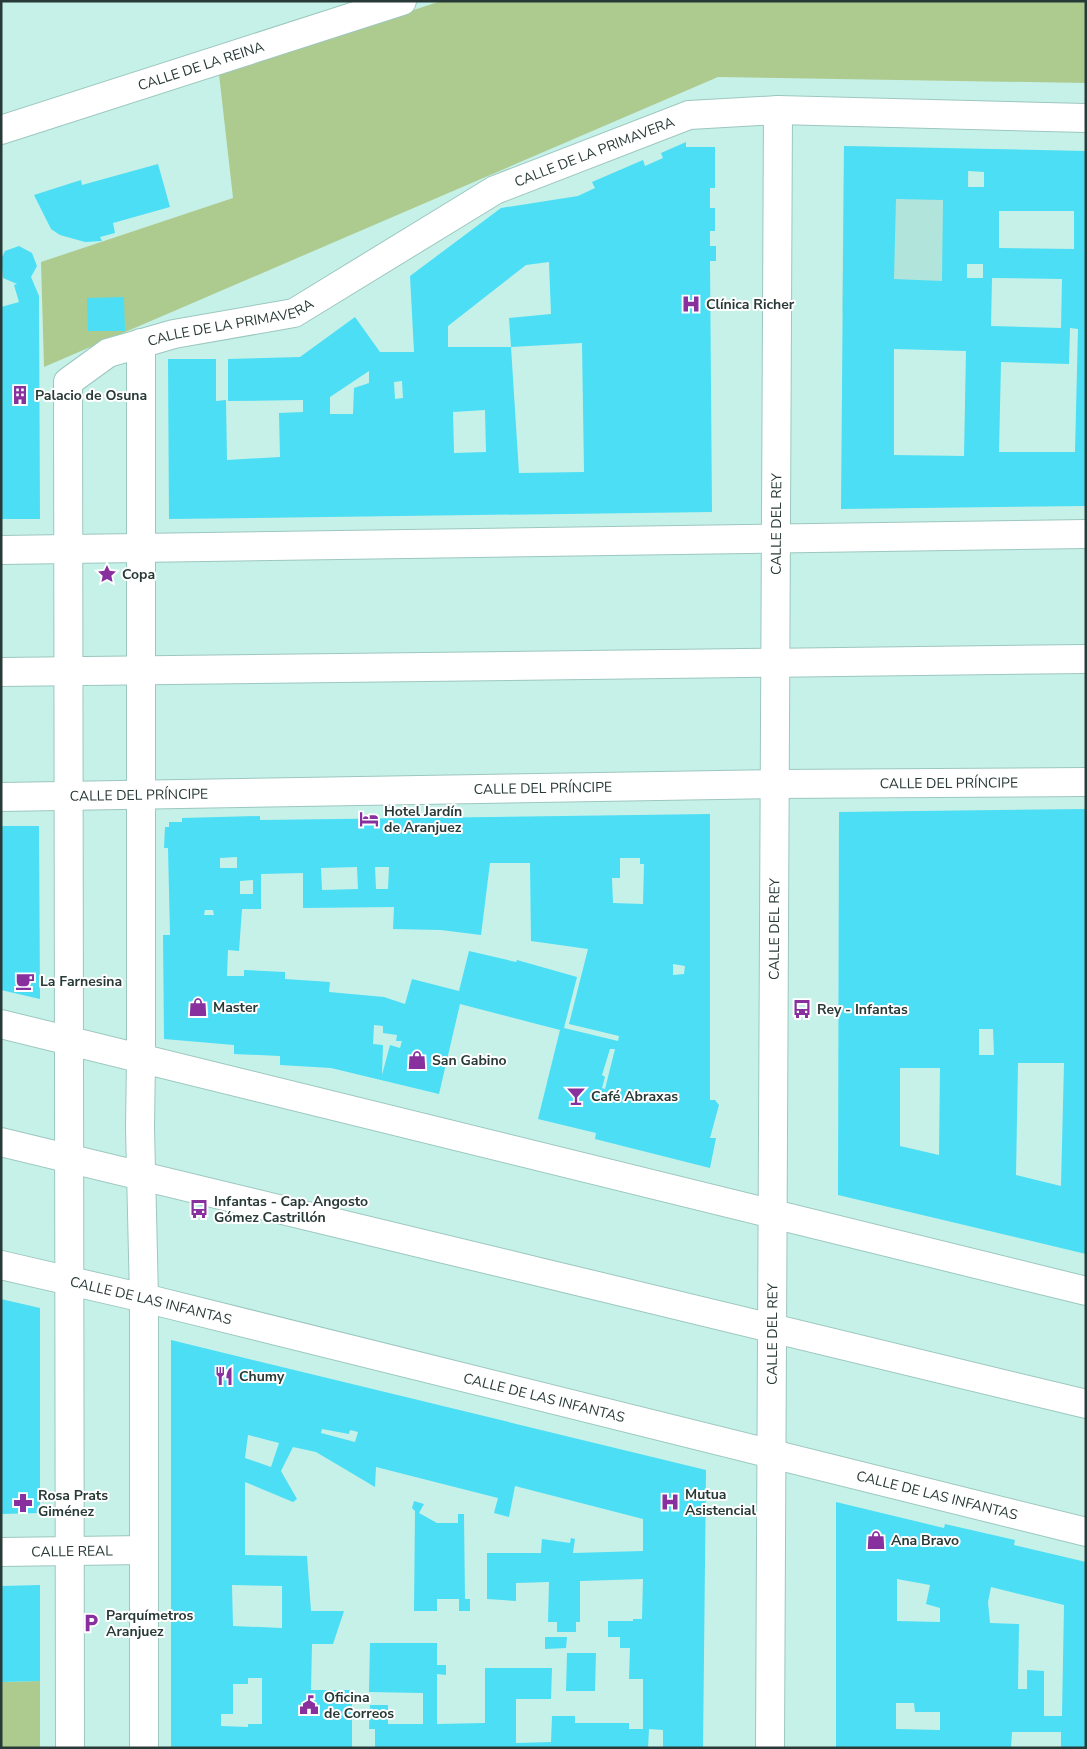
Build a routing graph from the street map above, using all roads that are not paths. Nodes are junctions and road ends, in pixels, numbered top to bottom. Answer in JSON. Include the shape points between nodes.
{"nodes":[{"id":1,"x":402,"y":1,"type":"edge"},
{"id":2,"x":778,"y":110,"type":"junction"},
{"id":3,"x":1086,"y":118,"type":"edge"},
{"id":4,"x":1,"y":130,"type":"edge"},
{"id":5,"x":141,"y":344,"type":"junction"},
{"id":6,"x":1086,"y":534,"type":"edge"},
{"id":7,"x":777,"y":538,"type":"junction"},
{"id":8,"x":68,"y":549,"type":"junction"},
{"id":9,"x":142,"y":549,"type":"junction"},
{"id":10,"x":1,"y":550,"type":"edge"},
{"id":11,"x":1086,"y":659,"type":"edge"},
{"id":12,"x":776,"y":663,"type":"junction"},
{"id":13,"x":141,"y":670,"type":"junction"},
{"id":14,"x":69,"y":671,"type":"junction"},
{"id":15,"x":1,"y":672,"type":"edge"},
{"id":16,"x":1086,"y":782,"type":"edge"},
{"id":17,"x":775,"y":784,"type":"junction"},
{"id":18,"x":141,"y":795,"type":"junction"},
{"id":19,"x":68,"y":796,"type":"junction"},
{"id":20,"x":1,"y":797,"type":"edge"},
{"id":21,"x":1,"y":1024,"type":"edge"},
{"id":22,"x":69,"y":1041,"type":"junction"},
{"id":23,"x":142,"y":1058,"type":"junction"},
{"id":24,"x":1,"y":1142,"type":"edge"},
{"id":25,"x":68,"y":1157,"type":"junction"},
{"id":26,"x":141,"y":1174,"type":"junction"},
{"id":27,"x":772,"y":1213,"type":"junction"},
{"id":28,"x":1,"y":1264,"type":"edge"},
{"id":29,"x":69,"y":1280,"type":"junction"},
{"id":30,"x":1086,"y":1291,"type":"edge"},
{"id":31,"x":144,"y":1298,"type":"junction"},
{"id":32,"x":772,"y":1331,"type":"junction"},
{"id":33,"x":1086,"y":1404,"type":"edge"},
{"id":34,"x":772,"y":1453,"type":"junction"},
{"id":35,"x":1086,"y":1532,"type":"edge"},
{"id":36,"x":144,"y":1550,"type":"junction"},
{"id":37,"x":69,"y":1551,"type":"junction"},
{"id":38,"x":1,"y":1552,"type":"edge"},
{"id":39,"x":70,"y":1748,"type":"edge"},
{"id":40,"x":144,"y":1748,"type":"edge"},
{"id":41,"x":770,"y":1748,"type":"edge"}],
"edges":[{"from":1,"to":4,"type":"street","name":"CALLE DE LA REINA"},
{"from":2,"to":3,"type":"street","name":"CALLE DE LA PRIMAVERA"},
{"from":2,"to":5,"type":"street","name":"CALLE DE LA PRIMAVERA","via":[[689,115],[494,190],[294,313],[174,334]]},
{"from":2,"to":7,"type":"street","name":"CALLE DEL REY"},
{"from":5,"to":8,"type":"street","name":"CALLE DE LA PRIMAVERA","via":[[108,353],[68,382]]},
{"from":5,"to":9,"type":"street"},
{"from":6,"to":7,"type":"street"},
{"from":7,"to":9,"type":"street"},
{"from":7,"to":12,"type":"street","name":"CALLE DEL REY"},
{"from":8,"to":9,"type":"street"},
{"from":8,"to":10,"type":"street"},
{"from":8,"to":14,"type":"street"},
{"from":9,"to":13,"type":"street"},
{"from":11,"to":12,"type":"street"},
{"from":12,"to":13,"type":"street"},
{"from":12,"to":17,"type":"street","name":"CALLE DEL REY"},
{"from":13,"to":14,"type":"street"},
{"from":13,"to":18,"type":"street"},
{"from":14,"to":15,"type":"street"},
{"from":14,"to":19,"type":"street"},
{"from":16,"to":17,"type":"street","name":"CALLE DEL PRÍNCIPE"},
{"from":17,"to":18,"type":"street","name":"CALLE DEL PRÍNCIPE"},
{"from":17,"to":27,"type":"street","name":"CALLE DEL REY"},
{"from":18,"to":19,"type":"street","name":"CALLE DEL PRÍNCIPE"},
{"from":18,"to":23,"type":"street"},
{"from":19,"to":20,"type":"street","name":"CALLE DEL PRÍNCIPE"},
{"from":19,"to":22,"type":"street"},
{"from":21,"to":22,"type":"street"},
{"from":22,"to":23,"type":"street"},
{"from":22,"to":25,"type":"street"},
{"from":23,"to":26,"type":"street"},
{"from":23,"to":27,"type":"street"},
{"from":24,"to":25,"type":"street"},
{"from":25,"to":26,"type":"street"},
{"from":25,"to":29,"type":"street"},
{"from":26,"to":31,"type":"street"},
{"from":26,"to":32,"type":"street"},
{"from":27,"to":30,"type":"street"},
{"from":27,"to":32,"type":"street","name":"CALLE DEL REY"},
{"from":28,"to":29,"type":"street","name":"CALLE DE LAS INFANTAS"},
{"from":29,"to":31,"type":"street","name":"CALLE DE LAS INFANTAS"},
{"from":29,"to":37,"type":"street"},
{"from":31,"to":34,"type":"street","name":"CALLE DE LAS INFANTAS"},
{"from":31,"to":36,"type":"street"},
{"from":32,"to":33,"type":"street"},
{"from":32,"to":34,"type":"street","name":"CALLE DEL REY"},
{"from":34,"to":35,"type":"street","name":"CALLE DE LAS INFANTAS"},
{"from":34,"to":41,"type":"street","name":"CALLE DEL REY"},
{"from":36,"to":37,"type":"street","name":"CALLE REAL"},
{"from":36,"to":40,"type":"street"},
{"from":37,"to":38,"type":"street","name":"CALLE REAL"},
{"from":37,"to":39,"type":"street"}]}
